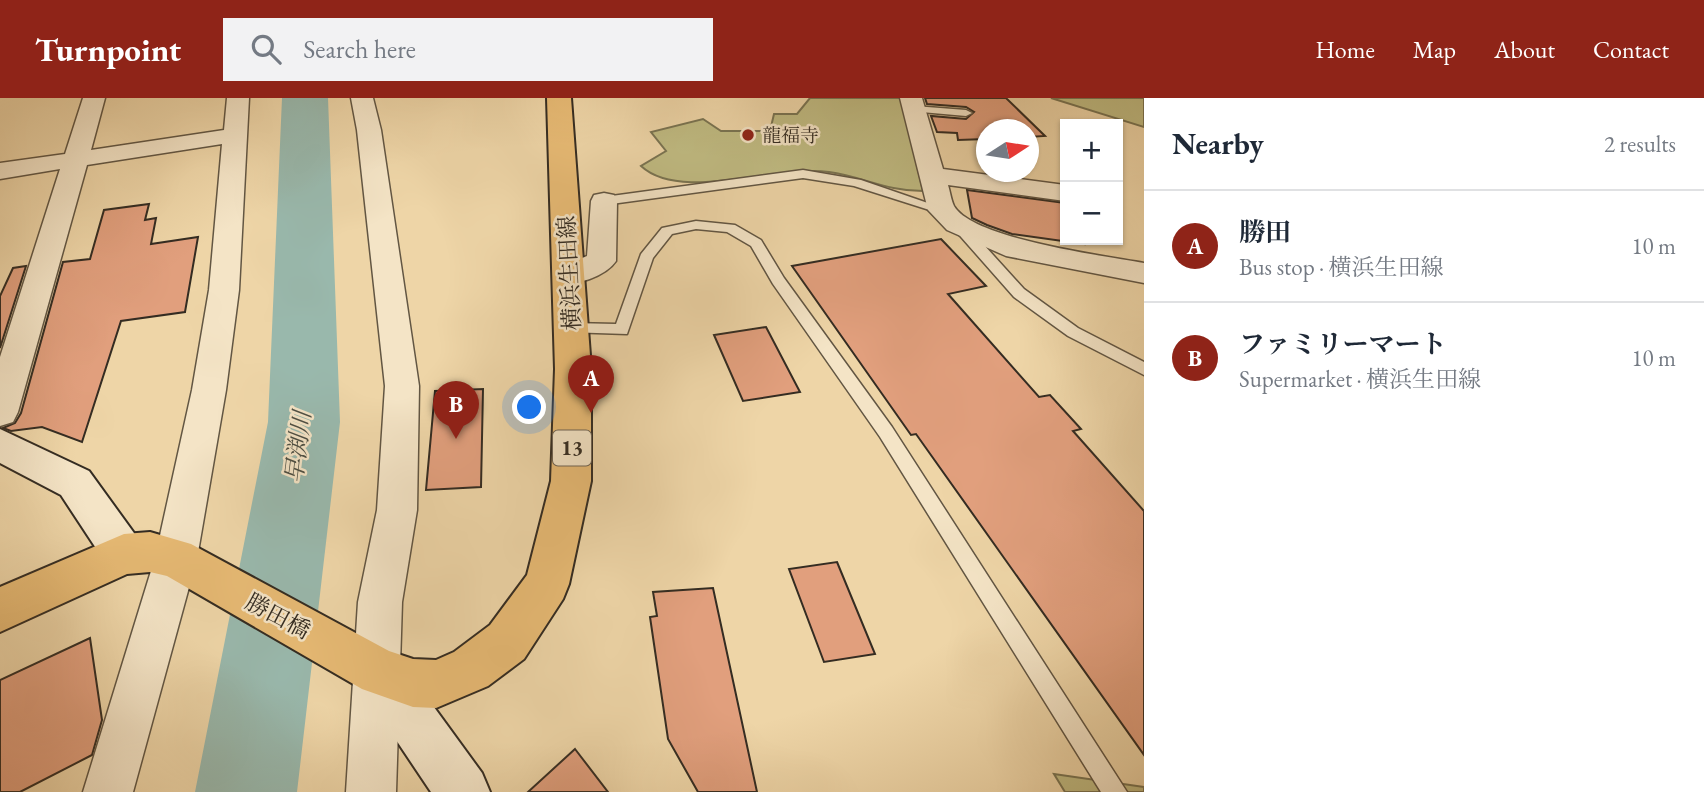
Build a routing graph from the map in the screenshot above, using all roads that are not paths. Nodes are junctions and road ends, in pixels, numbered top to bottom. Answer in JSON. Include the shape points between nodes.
{"nodes":[{"id":1,"x":94,"y":98,"type":"edge"},
{"id":2,"x":238,"y":98,"type":"edge"},
{"id":3,"x":362,"y":98,"type":"edge"},
{"id":4,"x":559,"y":98,"type":"edge"},
{"id":5,"x":913,"y":104,"type":"edge"},
{"id":6,"x":966,"y":113,"type":"dead end"},
{"id":7,"x":236,"y":135,"type":"junction"},
{"id":8,"x":76,"y":160,"type":"junction"},
{"id":9,"x":0,"y":171,"type":"edge"},
{"id":10,"x":932,"y":175,"type":"junction"},
{"id":11,"x":1060,"y":192,"type":"edge"},
{"id":12,"x":604,"y":201,"type":"joint"},
{"id":13,"x":950,"y":217,"type":"junction"},
{"id":14,"x":1144,"y":273,"type":"edge"},
{"id":15,"x":569,"y":275,"type":"junction"},
{"id":16,"x":571,"y":328,"type":"junction"},
{"id":17,"x":1144,"y":369,"type":"edge"},
{"id":18,"x":0,"y":412,"type":"edge"},
{"id":19,"x":0,"y":445,"type":"edge"},
{"id":20,"x":124,"y":554,"type":"junction"},
{"id":21,"x":188,"y":566,"type":"junction"},
{"id":22,"x":0,"y":610,"type":"edge"},
{"id":23,"x":368,"y":665,"type":"junction"},
{"id":24,"x":108,"y":792,"type":"edge"},
{"id":25,"x":371,"y":792,"type":"edge"},
{"id":26,"x":463,"y":792,"type":"edge"},
{"id":27,"x":1115,"y":792,"type":"edge"}],
"edges":[{"from":1,"to":8,"type":"street"},
{"from":2,"to":7,"type":"street"},
{"from":3,"to":23,"type":"street","via":[[402,386],[397,510]]},
{"from":4,"to":15,"type":"main road","name":"横浜生田線","number":"13"},
{"from":5,"to":6,"type":"lane"},
{"from":5,"to":10,"type":"street"},
{"from":7,"to":8,"type":"street"},
{"from":7,"to":21,"type":"street","via":[[224,290]]},
{"from":8,"to":9,"type":"street"},
{"from":8,"to":18,"type":"street"},
{"from":10,"to":11,"type":"street"},
{"from":10,"to":13,"type":"street"},
{"from":12,"to":13,"type":"lane","via":[[803,174],[862,183]]},
{"from":12,"to":15,"type":"street","via":[[601,261]]},
{"from":13,"to":14,"type":"street","via":[[1016,249]]},
{"from":13,"to":17,"type":"lane","via":[[1019,293],[1073,332]]},
{"from":15,"to":16,"type":"main road","name":"横浜生田線","number":"13"},
{"from":16,"to":23,"type":"main road","name":"横浜生田線","number":"13","via":[[572,481],[547,584],[506,642],[471,668],[436,684],[413,683]]},
{"from":16,"to":27,"type":"lane","via":[[622,330],[646,257],[667,231],[696,226],[730,228],[756,243],[886,432]]},
{"from":19,"to":20,"type":"street","via":[[75,482]]},
{"from":20,"to":21,"type":"main road","number":"13","via":[[150,552]]},
{"from":20,"to":22,"type":"main road","number":"13"},
{"from":21,"to":23,"type":"main road","name":"勝田橋","number":"13"},
{"from":21,"to":24,"type":"street"},
{"from":23,"to":25,"type":"street"},
{"from":23,"to":26,"type":"street"}]}
